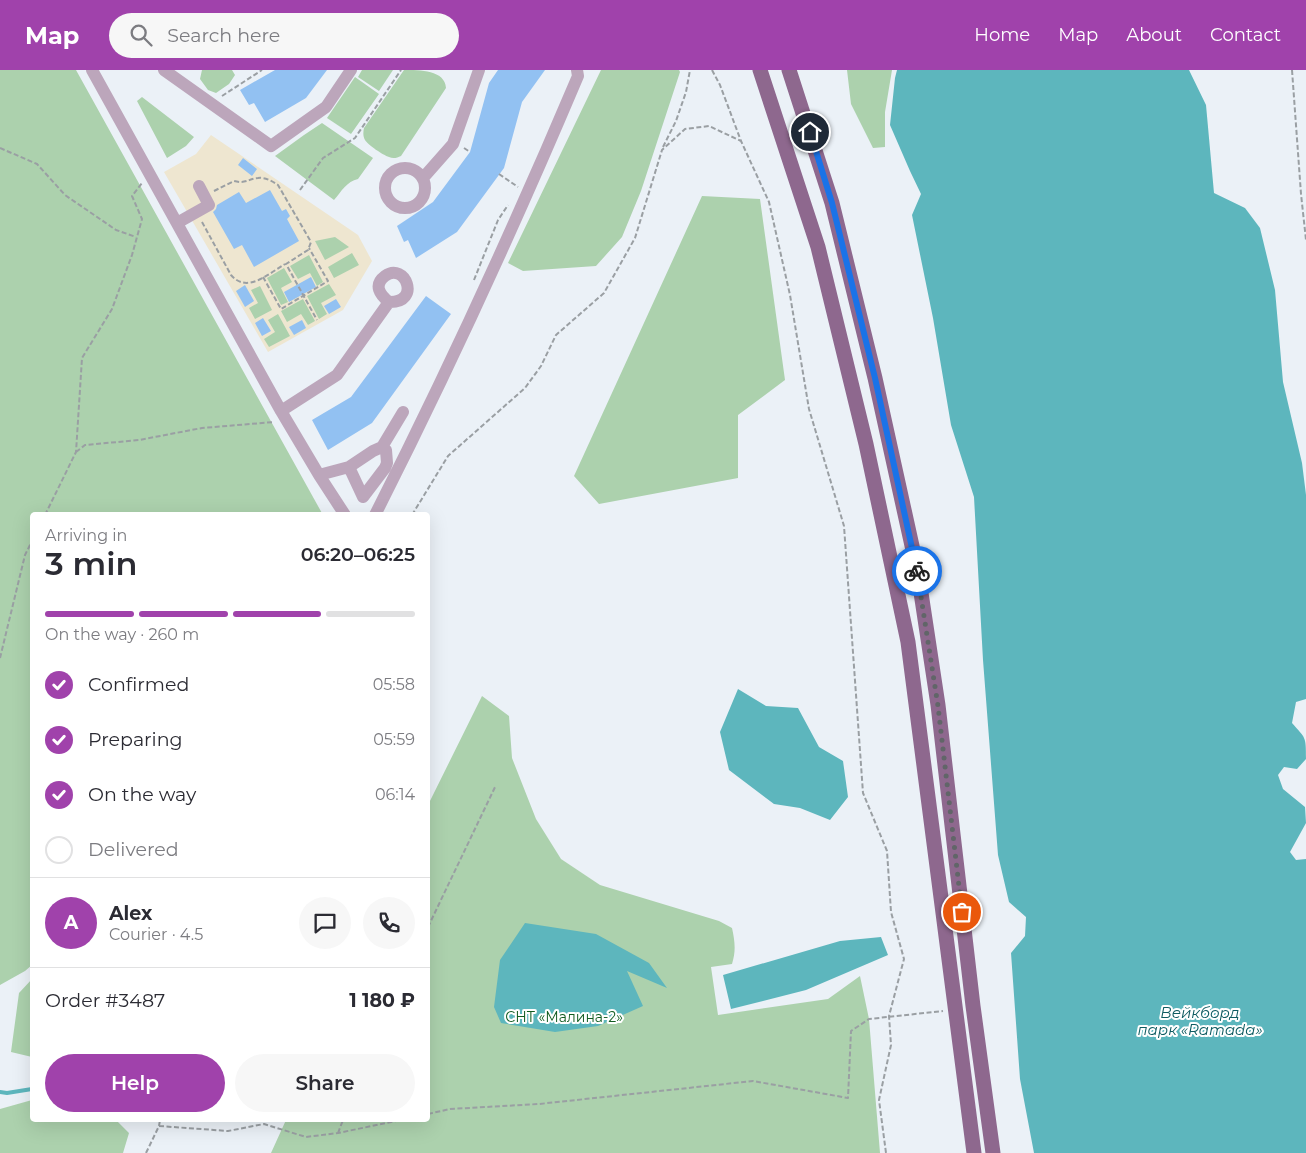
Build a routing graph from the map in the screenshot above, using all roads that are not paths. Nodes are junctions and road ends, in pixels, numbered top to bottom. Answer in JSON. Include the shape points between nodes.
{"nodes":[{"id":1,"x":92,"y":70,"type":"edge"},
{"id":2,"x":351,"y":70,"type":"edge"},
{"id":3,"x":479,"y":70,"type":"edge"},
{"id":4,"x":577,"y":70,"type":"edge"},
{"id":5,"x":760,"y":70,"type":"edge"},
{"id":6,"x":789,"y":70,"type":"edge"},
{"id":7,"x":166,"y":71,"type":"edge"},
{"id":8,"x":423,"y":178,"type":"dead end"},
{"id":9,"x":202,"y":191,"type":"road end"},
{"id":10,"x":177,"y":223,"type":"junction"},
{"id":11,"x":389,"y":302,"type":"dead end"},
{"id":12,"x":403,"y":412,"type":"dead end"},
{"id":13,"x":284,"y":416,"type":"junction"},
{"id":14,"x":382,"y":447,"type":"junction"},
{"id":15,"x":349,"y":467,"type":"junction"},
{"id":16,"x":319,"y":475,"type":"junction"},
{"id":17,"x":343,"y":512,"type":"edge"},
{"id":18,"x":376,"y":512,"type":"edge"},
{"id":19,"x":974,"y":1153,"type":"edge"},
{"id":20,"x":993,"y":1153,"type":"edge"}],
"edges":[{"from":1,"to":10,"type":"street"},
{"from":2,"to":7,"type":"street","via":[[326,107],[271,146]]},
{"from":3,"to":8,"type":"street","via":[[453,144]]},
{"from":4,"to":18,"type":"street","via":[[578,76],[526,198]]},
{"from":5,"to":19,"type":"main road","via":[[818,248],[866,444],[908,642]]},
{"from":6,"to":20,"type":"main road","via":[[832,203],[918,573],[938,706]]},
{"from":9,"to":10,"type":"street","via":[[209,204]]},
{"from":10,"to":13,"type":"street"},
{"from":11,"to":13,"type":"street","via":[[337,375]]},
{"from":12,"to":14,"type":"street"},
{"from":13,"to":16,"type":"street"},
{"from":14,"to":15,"type":"street"},
{"from":14,"to":15,"type":"street","via":[[386,450],[385,468],[363,497]]},
{"from":15,"to":16,"type":"street"},
{"from":16,"to":17,"type":"street"}]}
